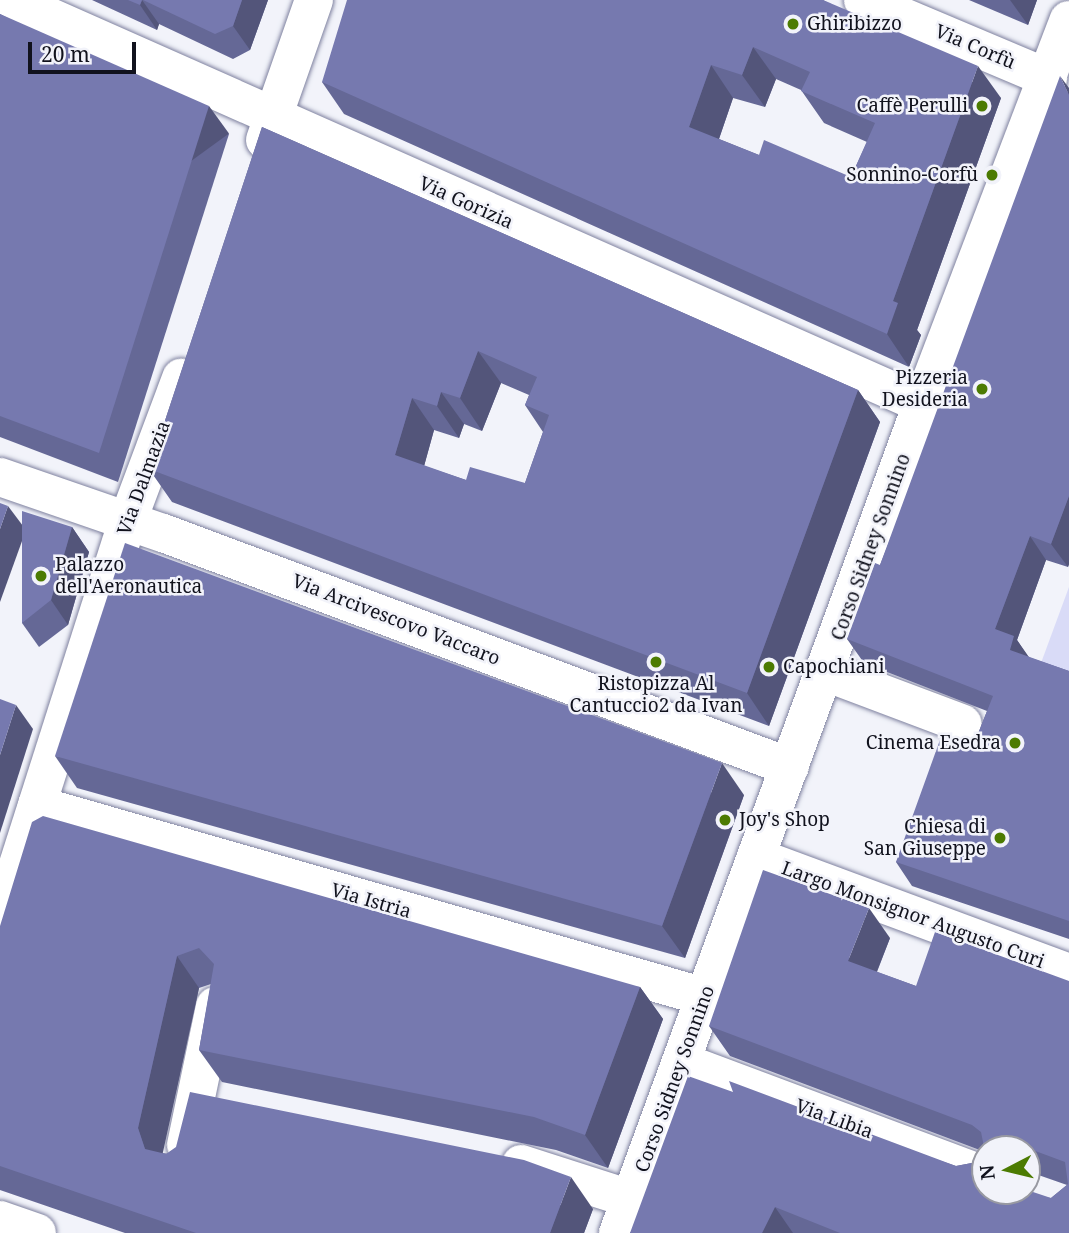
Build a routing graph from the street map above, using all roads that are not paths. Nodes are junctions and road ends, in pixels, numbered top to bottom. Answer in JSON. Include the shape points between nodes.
{"nodes":[{"id":1,"x":12,"y":0,"type":"edge"},
{"id":2,"x":314,"y":0,"type":"edge"},
{"id":3,"x":863,"y":0,"type":"edge"},
{"id":4,"x":1069,"y":20,"type":"edge"},
{"id":5,"x":1048,"y":78,"type":"junction"},
{"id":6,"x":273,"y":118,"type":"junction"},
{"id":7,"x":252,"y":175,"type":"edge"},
{"id":8,"x":192,"y":346,"type":"edge"},
{"id":9,"x":922,"y":404,"type":"junction"},
{"id":10,"x":0,"y":477,"type":"edge"},
{"id":11,"x":128,"y":520,"type":"junction"},
{"id":12,"x":825,"y":673,"type":"junction"},
{"id":13,"x":963,"y":724,"type":"dead end"},
{"id":14,"x":790,"y":767,"type":"junction"},
{"id":15,"x":37,"y":805,"type":"junction"},
{"id":16,"x":757,"y":857,"type":"junction"},
{"id":17,"x":0,"y":921,"type":"edge"},
{"id":18,"x":1069,"y":973,"type":"edge"},
{"id":19,"x":705,"y":997,"type":"junction"},
{"id":20,"x":216,"y":1002,"type":"edge"},
{"id":21,"x":682,"y":1062,"type":"junction"},
{"id":22,"x":196,"y":1100,"type":"junction"},
{"id":23,"x":236,"y":1107,"type":"edge"},
{"id":24,"x":488,"y":1156,"type":"edge"},
{"id":25,"x":182,"y":1165,"type":"edge"},
{"id":26,"x":971,"y":1170,"type":"edge"},
{"id":27,"x":624,"y":1216,"type":"edge"},
{"id":28,"x":0,"y":1220,"type":"edge"},
{"id":29,"x":37,"y":1233,"type":"edge"}],
"edges":[{"from":1,"to":6,"type":"street","name":"Via Gorizia"},
{"from":2,"to":6,"type":"street"},
{"from":3,"to":5,"type":"street","name":"Via Corfù"},
{"from":4,"to":5,"type":"street","name":"Corso Sidney Sonnino"},
{"from":5,"to":9,"type":"street","name":"Corso Sidney Sonnino"},
{"from":6,"to":7,"type":"street"},
{"from":6,"to":9,"type":"street","name":"Via Gorizia"},
{"from":8,"to":11,"type":"street","name":"Via Dalmazia"},
{"from":9,"to":12,"type":"street","name":"Corso Sidney Sonnino"},
{"from":10,"to":11,"type":"street","name":"Via Arcivescovo Vaccaro"},
{"from":11,"to":14,"type":"street","name":"Via Arcivescovo Vaccaro"},
{"from":11,"to":15,"type":"street","name":"Via Dalmazia"},
{"from":12,"to":13,"type":"street"},
{"from":12,"to":14,"type":"street","name":"Corso Sidney Sonnino"},
{"from":14,"to":16,"type":"street","name":"Corso Sidney Sonnino"},
{"from":15,"to":17,"type":"street","name":"Via Dalmazia"},
{"from":15,"to":19,"type":"street","name":"Via Istria"},
{"from":16,"to":18,"type":"street","name":"Largo Monsignor Augusto Curi"},
{"from":16,"to":19,"type":"street","name":"Corso Sidney Sonnino"},
{"from":19,"to":21,"type":"street","name":"Corso Sidney Sonnino"},
{"from":20,"to":22,"type":"street"},
{"from":21,"to":26,"type":"street","name":"Via Libia"},
{"from":21,"to":27,"type":"street","name":"Corso Sidney Sonnino"},
{"from":22,"to":23,"type":"street"},
{"from":22,"to":25,"type":"street"},
{"from":24,"to":27,"type":"street","via":[[552,1171]]},
{"from":28,"to":29,"type":"street"}]}
